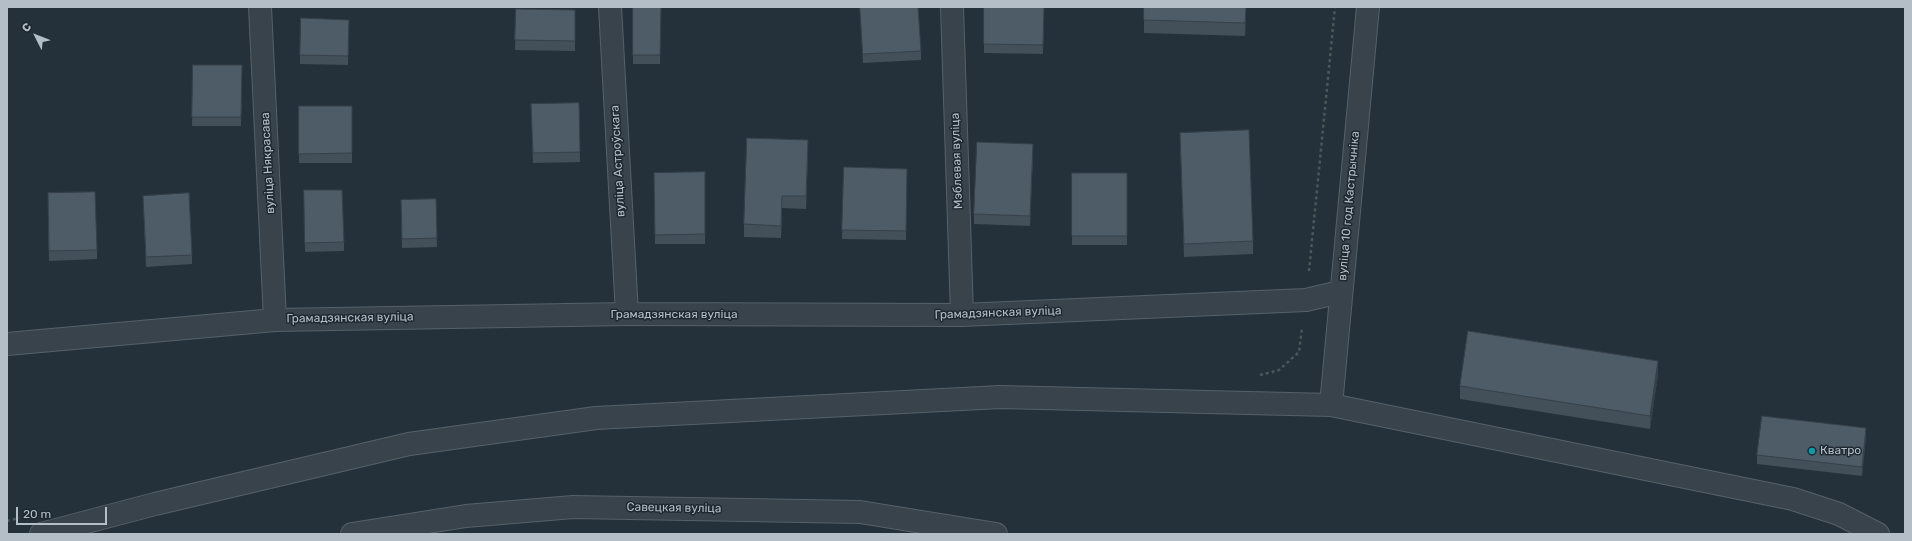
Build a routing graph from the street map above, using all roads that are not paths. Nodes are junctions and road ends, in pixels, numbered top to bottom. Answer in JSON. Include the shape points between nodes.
{"nodes":[{"id":1,"x":260,"y":7,"type":"edge"},
{"id":2,"x":610,"y":7,"type":"edge"},
{"id":3,"x":952,"y":7,"type":"edge"},
{"id":4,"x":1368,"y":7,"type":"edge"},
{"id":5,"x":1340,"y":292,"type":"junction"},
{"id":6,"x":627,"y":314,"type":"junction"},
{"id":7,"x":962,"y":316,"type":"junction"},
{"id":8,"x":275,"y":320,"type":"junction"},
{"id":9,"x":7,"y":344,"type":"edge"},
{"id":10,"x":1331,"y":405,"type":"junction"},
{"id":11,"x":41,"y":534,"type":"edge"},
{"id":12,"x":352,"y":534,"type":"edge"},
{"id":13,"x":996,"y":534,"type":"edge"},
{"id":14,"x":1878,"y":534,"type":"edge"}],
"edges":[{"from":1,"to":8,"type":"street","name":"вуліца Някрасава"},
{"from":2,"to":6,"type":"street","name":"вуліца Астроўскага"},
{"from":3,"to":7,"type":"street","name":"Мэблевая вуліца"},
{"from":4,"to":5,"type":"street","name":"вуліца 10 год Кастрычніка"},
{"from":5,"to":7,"type":"street","name":"Грамадзянская вуліца","via":[[1306,300]]},
{"from":5,"to":10,"type":"street","name":"вуліца 10 год Кастрычніка"},
{"from":6,"to":7,"type":"street","name":"Грамадзянская вуліца"},
{"from":6,"to":8,"type":"street","name":"Грамадзянская вуліца"},
{"from":8,"to":9,"type":"street","name":"Грамадзянская вуліца"},
{"from":10,"to":11,"type":"street","via":[[1000,397],[596,418],[409,444],[155,504]]},
{"from":10,"to":14,"type":"street","via":[[1793,499],[1839,514]]},
{"from":12,"to":13,"type":"street","name":"Савецкая вуліца","via":[[466,516],[572,507],[860,512]]}]}
